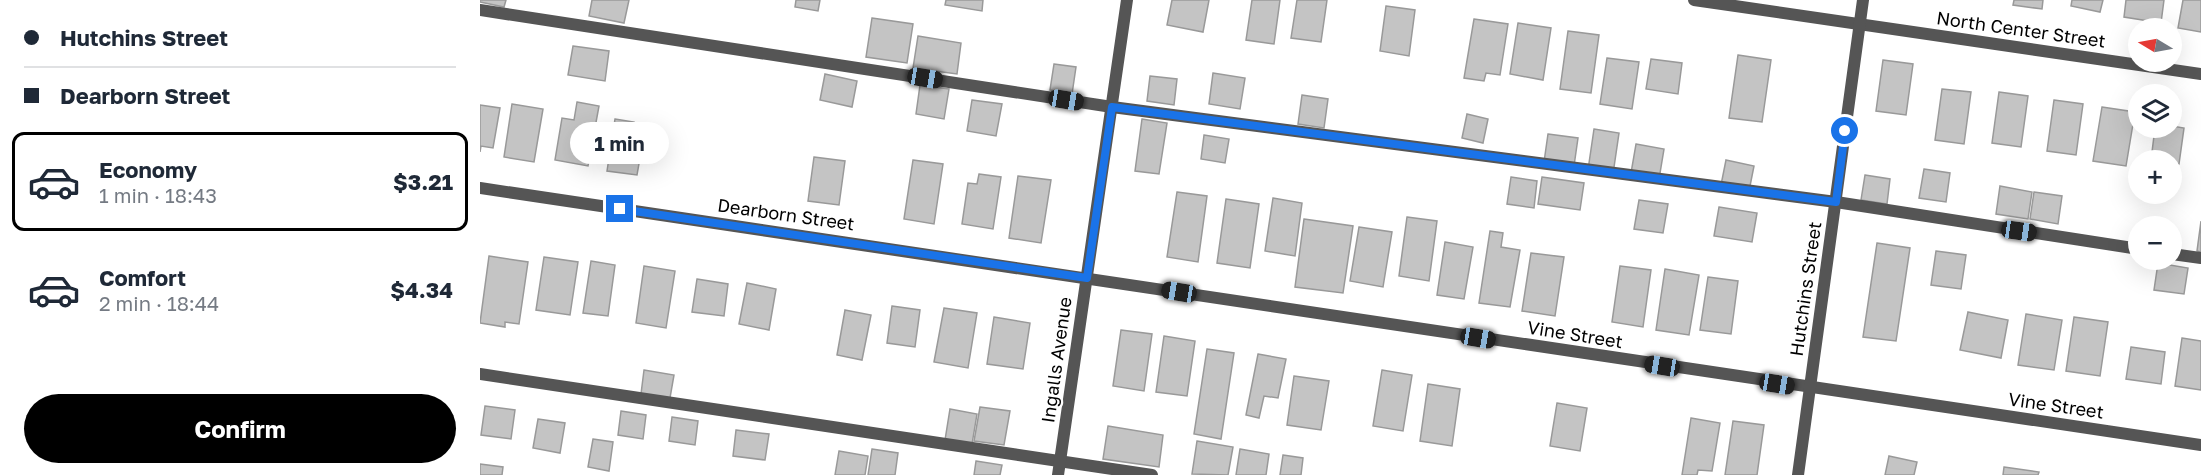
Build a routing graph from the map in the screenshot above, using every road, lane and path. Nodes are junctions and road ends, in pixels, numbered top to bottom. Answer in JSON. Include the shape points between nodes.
{"nodes":[{"id":1,"x":1127,"y":0,"type":"edge"},
{"id":2,"x":1694,"y":0,"type":"edge"},
{"id":3,"x":1863,"y":0,"type":"edge"},
{"id":4,"x":480,"y":10,"type":"edge"},
{"id":5,"x":1860,"y":25,"type":"junction"},
{"id":6,"x":2201,"y":74,"type":"edge"},
{"id":7,"x":1112,"y":107,"type":"junction"},
{"id":8,"x":480,"y":188,"type":"edge"},
{"id":9,"x":1836,"y":202,"type":"junction"},
{"id":10,"x":2128,"y":247,"type":"edge"},
{"id":11,"x":2182,"y":255,"type":"edge"},
{"id":12,"x":2201,"y":258,"type":"edge"},
{"id":13,"x":1087,"y":278,"type":"junction"},
{"id":14,"x":480,"y":374,"type":"edge"},
{"id":15,"x":1810,"y":389,"type":"junction"},
{"id":16,"x":2201,"y":445,"type":"edge"},
{"id":17,"x":1060,"y":461,"type":"junction"},
{"id":18,"x":1058,"y":475,"type":"edge"},
{"id":19,"x":1152,"y":475,"type":"edge"},
{"id":20,"x":1798,"y":475,"type":"edge"}],
"edges":[{"from":1,"to":7,"type":"street","name":"Ingalls Avenue"},
{"from":2,"to":5,"type":"street","name":"North Center Street"},
{"from":3,"to":5,"type":"street","name":"Hutchins Street"},
{"from":4,"to":7,"type":"street"},
{"from":5,"to":6,"type":"street","name":"North Center Street"},
{"from":5,"to":9,"type":"street","name":"Hutchins Street"},
{"from":7,"to":9,"type":"street"},
{"from":7,"to":13,"type":"street","name":"Ingalls Avenue"},
{"from":8,"to":13,"type":"street","name":"Dearborn Street"},
{"from":9,"to":10,"type":"street"},
{"from":9,"to":15,"type":"street","name":"Hutchins Street"},
{"from":11,"to":12,"type":"street"},
{"from":13,"to":15,"type":"street","name":"Vine Street"},
{"from":13,"to":17,"type":"street","name":"Ingalls Avenue"},
{"from":14,"to":17,"type":"street"},
{"from":15,"to":16,"type":"street","name":"Vine Street"},
{"from":15,"to":20,"type":"street","name":"Hutchins Street"},
{"from":17,"to":18,"type":"street","name":"Ingalls Avenue"},
{"from":17,"to":19,"type":"street"}]}
